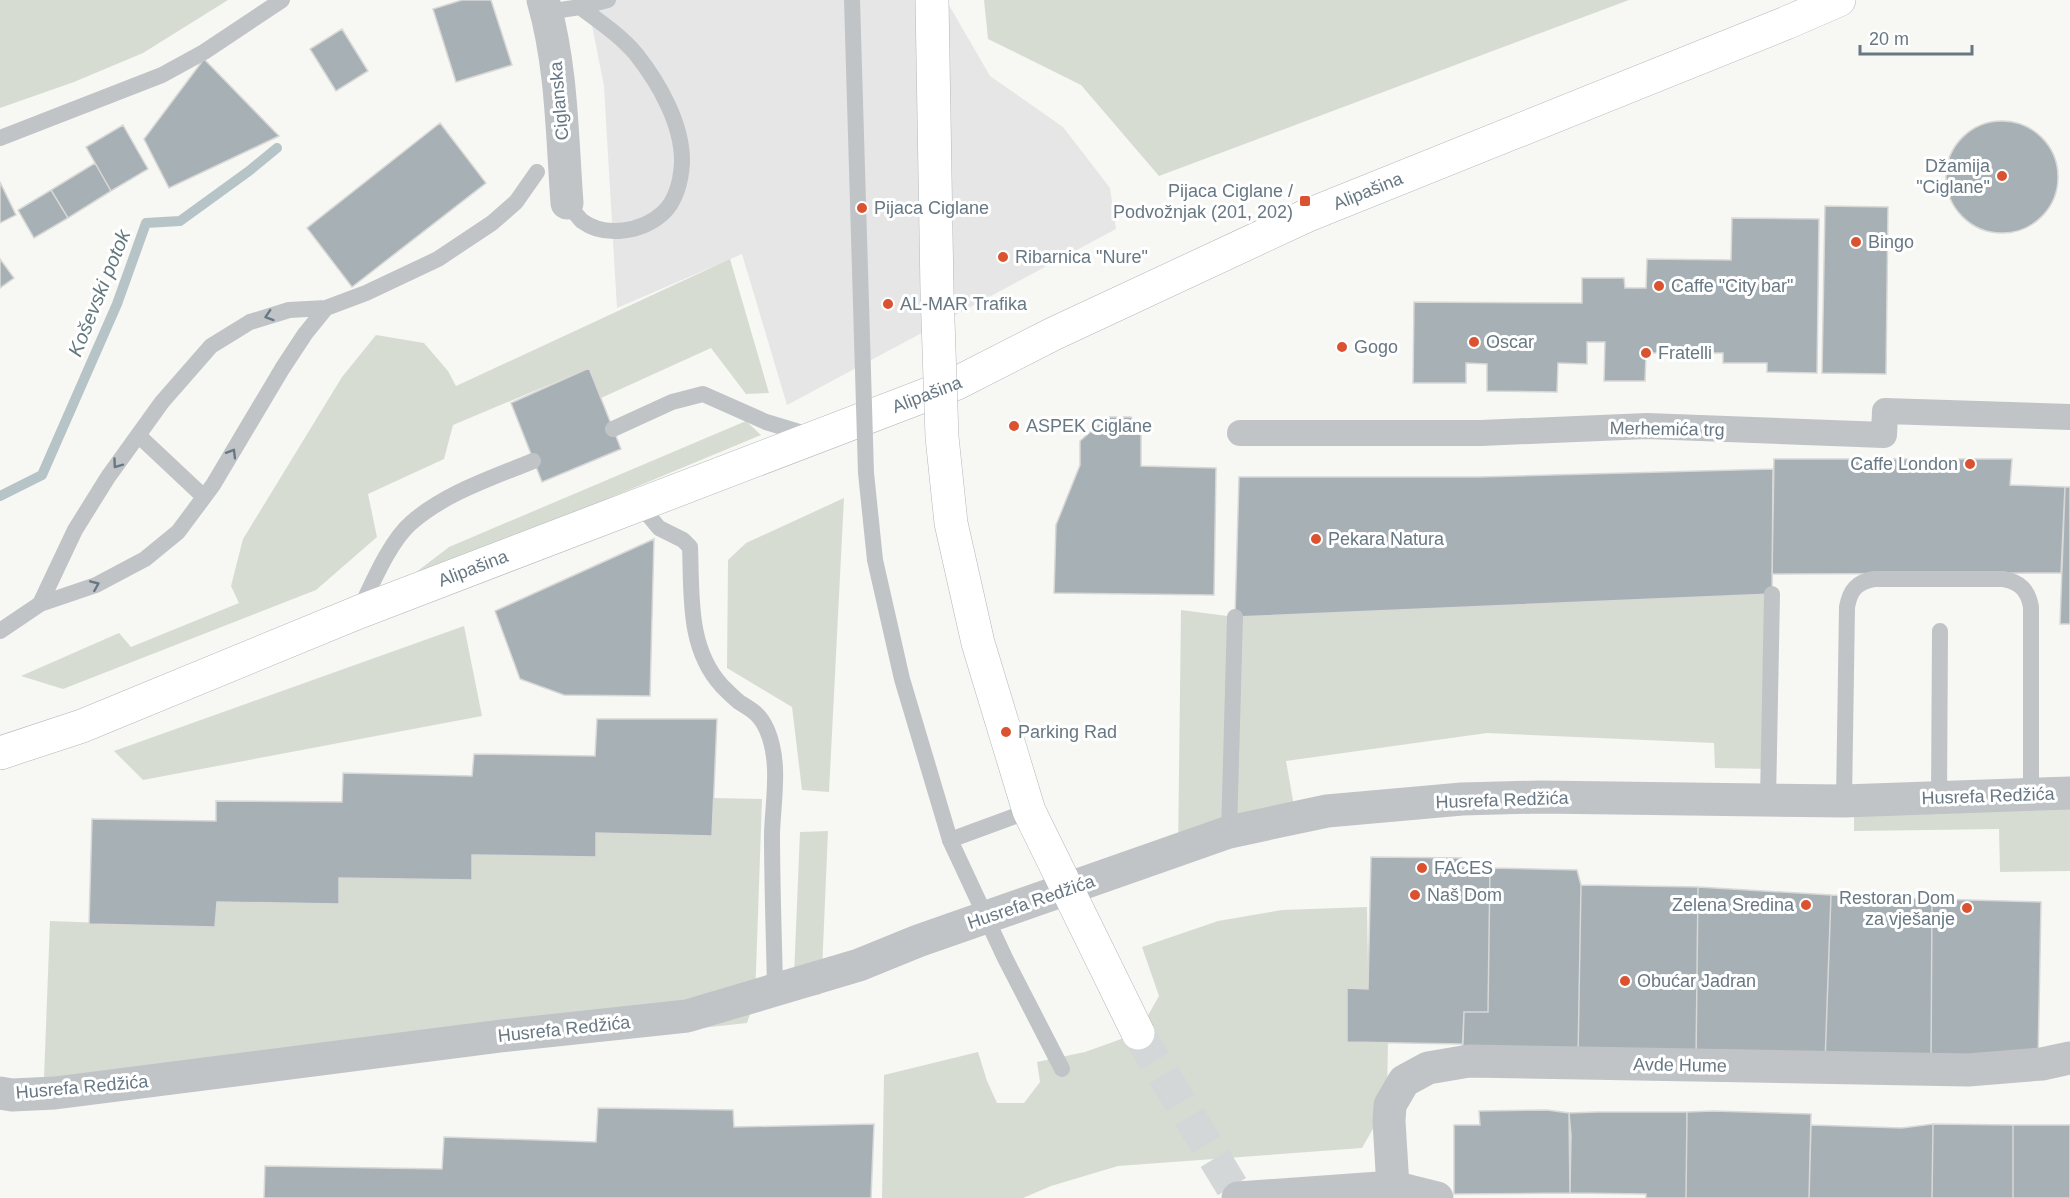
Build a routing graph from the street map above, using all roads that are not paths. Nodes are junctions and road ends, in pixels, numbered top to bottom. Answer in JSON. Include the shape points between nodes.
{"nodes":[{"id":1,"x":282,"y":0,"type":"edge"},
{"id":2,"x":608,"y":0,"type":"edge"},
{"id":3,"x":852,"y":0,"type":"edge"},
{"id":4,"x":932,"y":0,"type":"edge"},
{"id":5,"x":1839,"y":0,"type":"edge"},
{"id":6,"x":545,"y":6,"type":"edge"},
{"id":7,"x":580,"y":7,"type":"junction"},
{"id":8,"x":0,"y":138,"type":"edge"},
{"id":9,"x":537,"y":171,"type":"dead end"},
{"id":10,"x":567,"y":203,"type":"joint"},
{"id":11,"x":326,"y":308,"type":"junction"},
{"id":12,"x":2070,"y":417,"type":"edge"},
{"id":13,"x":613,"y":429,"type":"dead end"},
{"id":14,"x":1240,"y":433,"type":"dead end"},
{"id":15,"x":138,"y":435,"type":"junction"},
{"id":16,"x":813,"y":436,"type":"junction"},
{"id":17,"x":533,"y":460,"type":"dead end"},
{"id":18,"x":204,"y":497,"type":"junction"},
{"id":19,"x":639,"y":504,"type":"junction"},
{"id":20,"x":1772,"y":594,"type":"dead end"},
{"id":21,"x":40,"y":604,"type":"junction"},
{"id":22,"x":358,"y":612,"type":"junction"},
{"id":23,"x":1235,"y":617,"type":"dead end"},
{"id":24,"x":0,"y":631,"type":"edge"},
{"id":25,"x":1940,"y":632,"type":"dead end"},
{"id":26,"x":0,"y":753,"type":"edge"},
{"id":27,"x":2070,"y":793,"type":"edge"},
{"id":28,"x":2031,"y":795,"type":"junction"},
{"id":29,"x":1939,"y":798,"type":"junction"},
{"id":30,"x":1768,"y":800,"type":"junction"},
{"id":31,"x":1844,"y":801,"type":"junction"},
{"id":32,"x":1029,"y":811,"type":"junction"},
{"id":33,"x":1229,"y":832,"type":"junction"},
{"id":34,"x":950,"y":840,"type":"junction"},
{"id":35,"x":775,"y":989,"type":"junction"},
{"id":36,"x":1138,"y":1033,"type":"tunnel mouth"},
{"id":37,"x":2070,"y":1058,"type":"edge"},
{"id":38,"x":1062,"y":1069,"type":"dead end"},
{"id":39,"x":0,"y":1093,"type":"edge"},
{"id":40,"x":1393,"y":1188,"type":"junction"},
{"id":41,"x":1238,"y":1198,"type":"edge"},
{"id":42,"x":1437,"y":1198,"type":"edge"}],
"edges":[{"from":1,"to":8,"type":"lane","via":[[162,75]]},
{"from":2,"to":7,"type":"lane"},
{"from":3,"to":34,"type":"lane","bridge":true,"via":[[866,473],[875,560],[902,679]]},
{"from":4,"to":32,"type":"main road","bridge":true,"via":[[942,425],[951,523],[978,643]]},
{"from":5,"to":16,"type":"main road","name":"Alipašina","via":[[1306,216],[957,383]]},
{"from":6,"to":7,"type":"lane"},
{"from":6,"to":10,"type":"street","name":"Ciglanska","via":[[561,103]]},
{"from":7,"to":10,"type":"lane","via":[[636,53],[671,112],[682,162],[677,192],[663,213],[645,224],[621,232],[601,230],[582,221]]},
{"from":9,"to":11,"type":"lane","via":[[516,202],[438,259]]},
{"from":11,"to":15,"type":"lane","one_way":true,"via":[[289,310],[250,322],[211,346]]},
{"from":18,"to":11,"type":"lane","one_way":true,"via":[[282,369]]},
{"from":12,"to":14,"type":"street","name":"Merhemića trg","via":[[1885,411],[1884,435],[1647,426],[1480,433]]},
{"from":13,"to":16,"type":"lane","via":[[672,402],[703,394],[766,422]]},
{"from":15,"to":18,"type":"lane"},
{"from":15,"to":21,"type":"lane","one_way":true,"via":[[75,530]]},
{"from":16,"to":19,"type":"main road","name":"Alipašina"},
{"from":17,"to":22,"type":"lane","via":[[452,495],[410,524],[386,557]]},
{"from":21,"to":18,"type":"lane","one_way":true,"via":[[96,585],[145,559],[178,532]]},
{"from":19,"to":22,"type":"main road","name":"Alipašina"},
{"from":19,"to":35,"type":"lane","via":[[659,528],[690,547],[695,634],[706,663],[737,700],[755,711],[767,730],[776,778],[772,836]]},
{"from":20,"to":30,"type":"lane"},
{"from":21,"to":24,"type":"lane"},
{"from":22,"to":26,"type":"main road","name":"Alipašina","via":[[82,726]]},
{"from":23,"to":33,"type":"lane"},
{"from":25,"to":29,"type":"lane"},
{"from":27,"to":28,"type":"street","name":"Husrefa Redžića"},
{"from":28,"to":29,"type":"street","name":"Husrefa Redžića"},
{"from":28,"to":31,"type":"lane","via":[[2031,607],[2023,587],[2003,579],[1874,579],[1854,587],[1846,607]]},
{"from":29,"to":31,"type":"street","name":"Husrefa Redžića"},
{"from":30,"to":31,"type":"street","name":"Husrefa Redžića"},
{"from":30,"to":33,"type":"street","name":"Husrefa Redžića","via":[[1462,799],[1327,810]]},
{"from":32,"to":34,"type":"lane"},
{"from":32,"to":36,"type":"main road","bridge":true},
{"from":33,"to":35,"type":"street","name":"Husrefa Redžića","via":[[859,964]]},
{"from":34,"to":38,"type":"lane","bridge":true},
{"from":35,"to":39,"type":"street","name":"Husrefa Redžića","via":[[687,1016],[501,1035],[55,1093]]},
{"from":37,"to":40,"type":"street","name":"Avde Hume","via":[[1968,1070],[1469,1061],[1438,1066],[1404,1081],[1390,1105]]},
{"from":40,"to":41,"type":"street"},
{"from":40,"to":42,"type":"street"}]}
